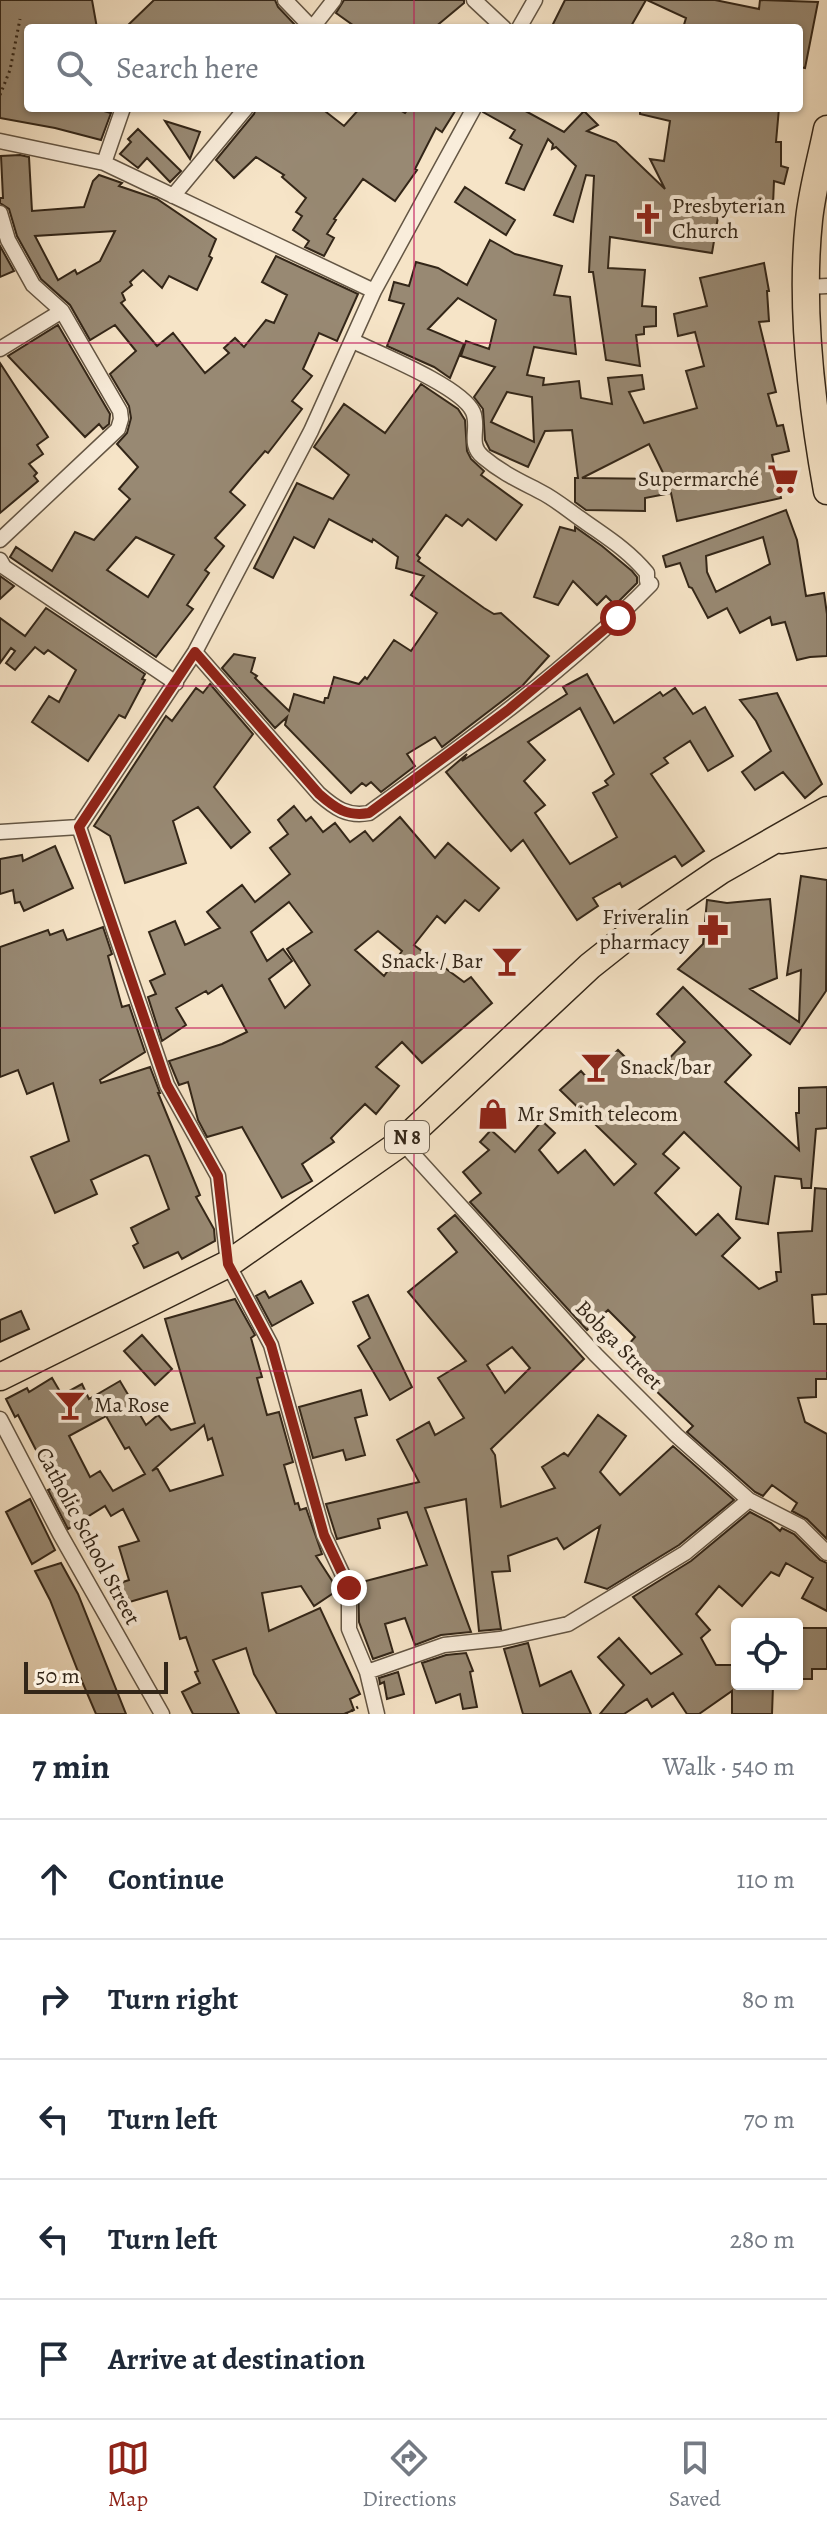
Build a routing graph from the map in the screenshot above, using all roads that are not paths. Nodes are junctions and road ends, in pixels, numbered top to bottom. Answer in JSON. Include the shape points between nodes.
{"nodes":[{"id":1,"x":285,"y":0,"type":"edge"},
{"id":2,"x":334,"y":0,"type":"edge"},
{"id":3,"x":474,"y":0,"type":"edge"},
{"id":4,"x":535,"y":0,"type":"edge"},
{"id":5,"x":309,"y":24,"type":"edge"},
{"id":6,"x":316,"y":24,"type":"edge"},
{"id":7,"x":500,"y":24,"type":"edge"},
{"id":8,"x":521,"y":24,"type":"edge"},
{"id":9,"x":122,"y":112,"type":"edge"},
{"id":10,"x":243,"y":112,"type":"edge"},
{"id":11,"x":472,"y":112,"type":"edge"},
{"id":12,"x":827,"y":129,"type":"edge"},
{"id":13,"x":0,"y":141,"type":"edge"},
{"id":14,"x":104,"y":163,"type":"junction"},
{"id":15,"x":173,"y":196,"type":"junction"},
{"id":16,"x":0,"y":213,"type":"edge"},
{"id":17,"x":817,"y":286,"type":"edge"},
{"id":18,"x":374,"y":291,"type":"junction"},
{"id":19,"x":62,"y":311,"type":"junction"},
{"id":20,"x":353,"y":341,"type":"junction"},
{"id":21,"x":0,"y":349,"type":"edge"},
{"id":22,"x":827,"y":491,"type":"edge"},
{"id":23,"x":0,"y":540,"type":"edge"},
{"id":24,"x":0,"y":560,"type":"edge"},
{"id":25,"x":195,"y":652,"type":"junction"},
{"id":26,"x":176,"y":683,"type":"junction"},
{"id":27,"x":825,"y":821,"type":"edge"},
{"id":28,"x":79,"y":827,"type":"junction"},
{"id":29,"x":0,"y":832,"type":"edge"},
{"id":30,"x":402,"y":1142,"type":"junction"},
{"id":31,"x":228,"y":1264,"type":"junction"},
{"id":32,"x":0,"y":1377,"type":"edge"},
{"id":33,"x":0,"y":1419,"type":"edge"},
{"id":34,"x":749,"y":1500,"type":"junction"},
{"id":35,"x":827,"y":1553,"type":"edge"},
{"id":36,"x":367,"y":1672,"type":"junction"},
{"id":37,"x":162,"y":1714,"type":"edge"},
{"id":38,"x":377,"y":1714,"type":"edge"}],
"edges":[{"from":1,"to":5,"type":"street"},
{"from":2,"to":6,"type":"street"},
{"from":3,"to":7,"type":"street"},
{"from":4,"to":8,"type":"street"},
{"from":9,"to":14,"type":"street"},
{"from":10,"to":15,"type":"street"},
{"from":11,"to":18,"type":"street"},
{"from":12,"to":17,"type":"highway","via":[[809,220]]},
{"from":13,"to":14,"type":"street"},
{"from":14,"to":15,"type":"street"},
{"from":15,"to":18,"type":"street"},
{"from":16,"to":19,"type":"street","via":[[33,285]]},
{"from":17,"to":22,"type":"highway","via":[[814,420]]},
{"from":18,"to":20,"type":"street"},
{"from":19,"to":21,"type":"street"},
{"from":19,"to":23,"type":"street","via":[[121,419],[118,429]]},
{"from":20,"to":25,"type":"street"},
{"from":20,"to":25,"type":"street","via":[[440,382],[473,410],[473,438],[481,456],[630,552],[651,584],[508,710],[369,813],[356,815],[332,806],[319,794]]},
{"from":24,"to":26,"type":"street"},
{"from":25,"to":26,"type":"street"},
{"from":26,"to":28,"type":"street"},
{"from":27,"to":30,"type":"highway","number":"N 8","via":[[720,871],[648,920],[590,966]]},
{"from":28,"to":29,"type":"street"},
{"from":28,"to":31,"type":"street","via":[[167,1085],[218,1176]]},
{"from":30,"to":31,"type":"highway","number":"N 8"},
{"from":30,"to":34,"type":"street","name":"Bobga Street","via":[[596,1355]]},
{"from":31,"to":32,"type":"highway","number":"N 8"},
{"from":31,"to":36,"type":"street","via":[[271,1345],[324,1535],[349,1588],[349,1629]]},
{"from":33,"to":37,"type":"street","name":"Catholic School Street"},
{"from":34,"to":35,"type":"street","name":"Bobga Street","via":[[800,1526]]},
{"from":34,"to":36,"type":"street","via":[[685,1553],[568,1624],[444,1645]]},
{"from":36,"to":38,"type":"street"}]}
